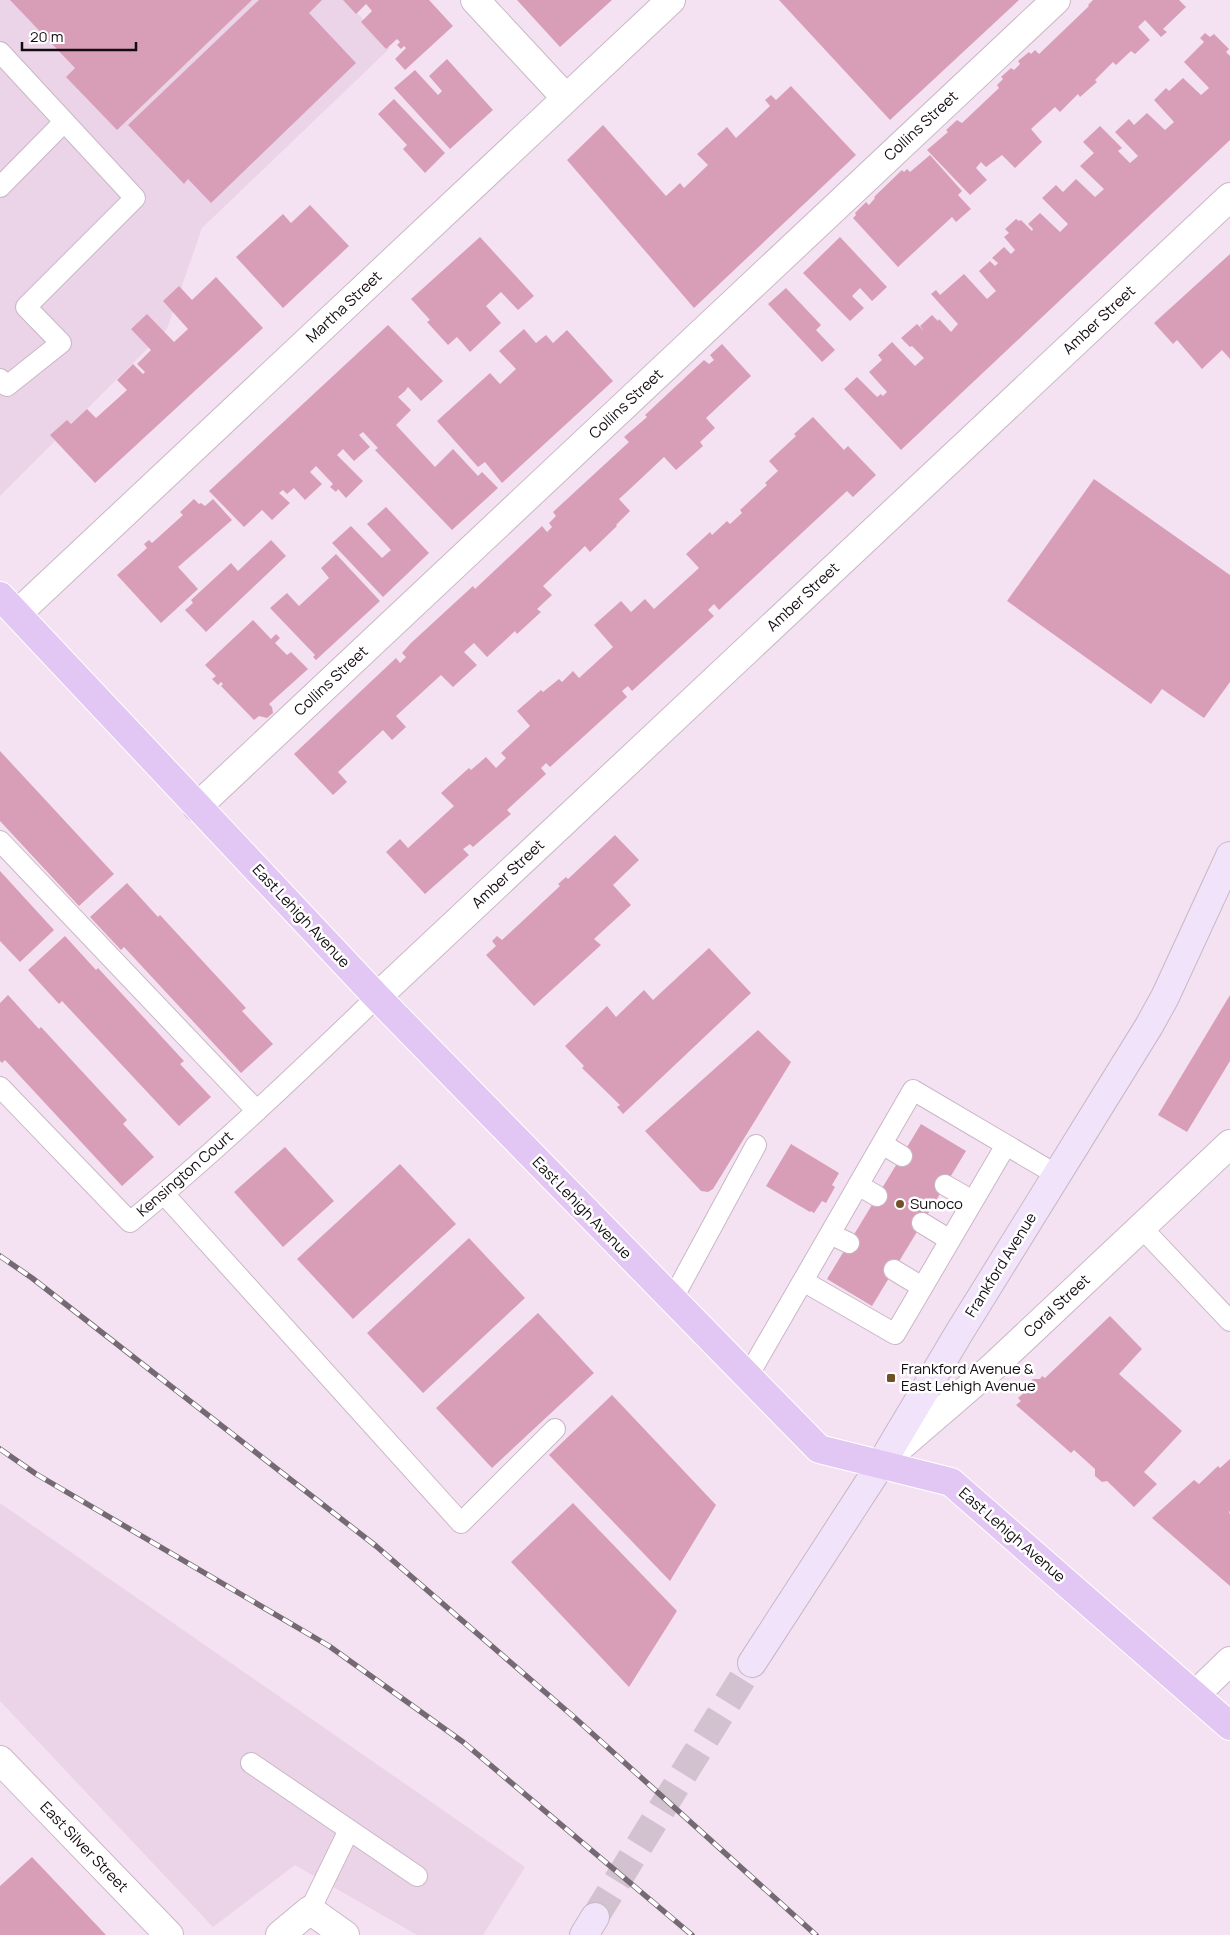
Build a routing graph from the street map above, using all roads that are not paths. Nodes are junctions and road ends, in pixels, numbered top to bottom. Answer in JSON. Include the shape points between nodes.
{"nodes":[{"id":1,"x":475,"y":0,"type":"edge"},
{"id":2,"x":671,"y":0,"type":"edge"},
{"id":3,"x":1056,"y":0,"type":"edge"},
{"id":4,"x":0,"y":52,"type":"edge"},
{"id":5,"x":566,"y":98,"type":"junction"},
{"id":6,"x":64,"y":122,"type":"junction"},
{"id":7,"x":0,"y":186,"type":"edge"},
{"id":8,"x":1230,"y":197,"type":"edge"},
{"id":9,"x":0,"y":379,"type":"edge"},
{"id":10,"x":8,"y":605,"type":"edge"},
{"id":11,"x":197,"y":807,"type":"junction"},
{"id":12,"x":0,"y":841,"type":"edge"},
{"id":13,"x":1230,"y":856,"type":"edge"},
{"id":14,"x":377,"y":997,"type":"junction"},
{"id":15,"x":0,"y":1087,"type":"edge"},
{"id":16,"x":257,"y":1111,"type":"junction"},
{"id":17,"x":882,"y":1144,"type":"junction"},
{"id":18,"x":1230,"y":1144,"type":"edge"},
{"id":19,"x":756,"y":1145,"type":"dead end"},
{"id":20,"x":1006,"y":1145,"type":"junction"},
{"id":21,"x":902,"y":1156,"type":"dead end"},
{"id":22,"x":1057,"y":1175,"type":"junction"},
{"id":23,"x":858,"y":1185,"type":"junction"},
{"id":24,"x":945,"y":1185,"type":"dead end"},
{"id":25,"x":164,"y":1194,"type":"junction"},
{"id":26,"x":877,"y":1196,"type":"dead end"},
{"id":27,"x":973,"y":1201,"type":"junction"},
{"id":28,"x":922,"y":1223,"type":"dead end"},
{"id":29,"x":1141,"y":1227,"type":"junction"},
{"id":30,"x":830,"y":1234,"type":"junction"},
{"id":31,"x":950,"y":1240,"type":"junction"},
{"id":32,"x":849,"y":1243,"type":"dead end"},
{"id":33,"x":894,"y":1270,"type":"dead end"},
{"id":34,"x":803,"y":1281,"type":"junction"},
{"id":35,"x":922,"y":1287,"type":"junction"},
{"id":36,"x":672,"y":1300,"type":"junction"},
{"id":37,"x":1230,"y":1321,"type":"edge"},
{"id":38,"x":748,"y":1376,"type":"junction"},
{"id":39,"x":555,"y":1429,"type":"dead end"},
{"id":40,"x":881,"y":1464,"type":"junction"},
{"id":41,"x":1230,"y":1661,"type":"edge"},
{"id":42,"x":752,"y":1663,"type":"tunnel mouth"},
{"id":43,"x":1196,"y":1694,"type":"junction"},
{"id":44,"x":1230,"y":1726,"type":"edge"},
{"id":45,"x":0,"y":1760,"type":"edge"},
{"id":46,"x":251,"y":1763,"type":"dead end"},
{"id":47,"x":349,"y":1830,"type":"junction"},
{"id":48,"x":417,"y":1876,"type":"dead end"},
{"id":49,"x":310,"y":1910,"type":"junction"},
{"id":50,"x":169,"y":1935,"type":"edge"},
{"id":51,"x":280,"y":1935,"type":"edge"},
{"id":52,"x":345,"y":1935,"type":"edge"}],
"edges":[{"from":1,"to":5,"type":"street"},
{"from":2,"to":5,"type":"street","name":"Martha Street"},
{"from":3,"to":11,"type":"street","name":"Collins Street"},
{"from":4,"to":6,"type":"lane"},
{"from":5,"to":10,"type":"street","name":"Martha Street"},
{"from":6,"to":7,"type":"lane"},
{"from":6,"to":9,"type":"lane","via":[[135,198],[26,307],[61,343],[7,386]]},
{"from":8,"to":14,"type":"street","name":"Amber Street"},
{"from":10,"to":11,"type":"main road","name":"East Lehigh Avenue"},
{"from":11,"to":14,"type":"main road","name":"East Lehigh Avenue"},
{"from":12,"to":16,"type":"lane"},
{"from":13,"to":22,"type":"main road","name":"Frankford Avenue","via":[[1165,997]]},
{"from":14,"to":16,"type":"lane","name":"Kensington Court"},
{"from":14,"to":36,"type":"main road","name":"East Lehigh Avenue"},
{"from":15,"to":25,"type":"lane","name":"Kensington Court","via":[[130,1222]]},
{"from":16,"to":25,"type":"lane","name":"Kensington Court"},
{"from":17,"to":20,"type":"lane","via":[[913,1090]]},
{"from":17,"to":21,"type":"lane"},
{"from":17,"to":23,"type":"lane"},
{"from":18,"to":29,"type":"street","name":"Coral Street"},
{"from":19,"to":36,"type":"lane"},
{"from":20,"to":22,"type":"lane"},
{"from":20,"to":27,"type":"lane"},
{"from":22,"to":40,"type":"main road","name":"Frankford Avenue"},
{"from":23,"to":26,"type":"lane"},
{"from":23,"to":30,"type":"lane"},
{"from":24,"to":27,"type":"lane"},
{"from":25,"to":39,"type":"lane","via":[[461,1523]]},
{"from":27,"to":31,"type":"lane"},
{"from":28,"to":31,"type":"lane"},
{"from":29,"to":37,"type":"lane"},
{"from":29,"to":40,"type":"street","name":"Coral Street","via":[[994,1366]]},
{"from":30,"to":32,"type":"lane"},
{"from":30,"to":34,"type":"lane"},
{"from":31,"to":35,"type":"lane"},
{"from":33,"to":35,"type":"lane"},
{"from":34,"to":35,"type":"lane","via":[[895,1334]]},
{"from":34,"to":38,"type":"lane"},
{"from":36,"to":38,"type":"main road","name":"East Lehigh Avenue"},
{"from":38,"to":40,"type":"main road","name":"East Lehigh Avenue","via":[[819,1448]]},
{"from":40,"to":42,"type":"main road","name":"Frankford Avenue"},
{"from":40,"to":43,"type":"main road","name":"East Lehigh Avenue","via":[[951,1482]]},
{"from":41,"to":43,"type":"street"},
{"from":43,"to":44,"type":"main road","name":"East Lehigh Avenue"},
{"from":45,"to":50,"type":"street","name":"East Silver Street"},
{"from":46,"to":47,"type":"lane"},
{"from":47,"to":48,"type":"lane"},
{"from":47,"to":49,"type":"lane"},
{"from":49,"to":51,"type":"street"},
{"from":49,"to":52,"type":"street"}]}
